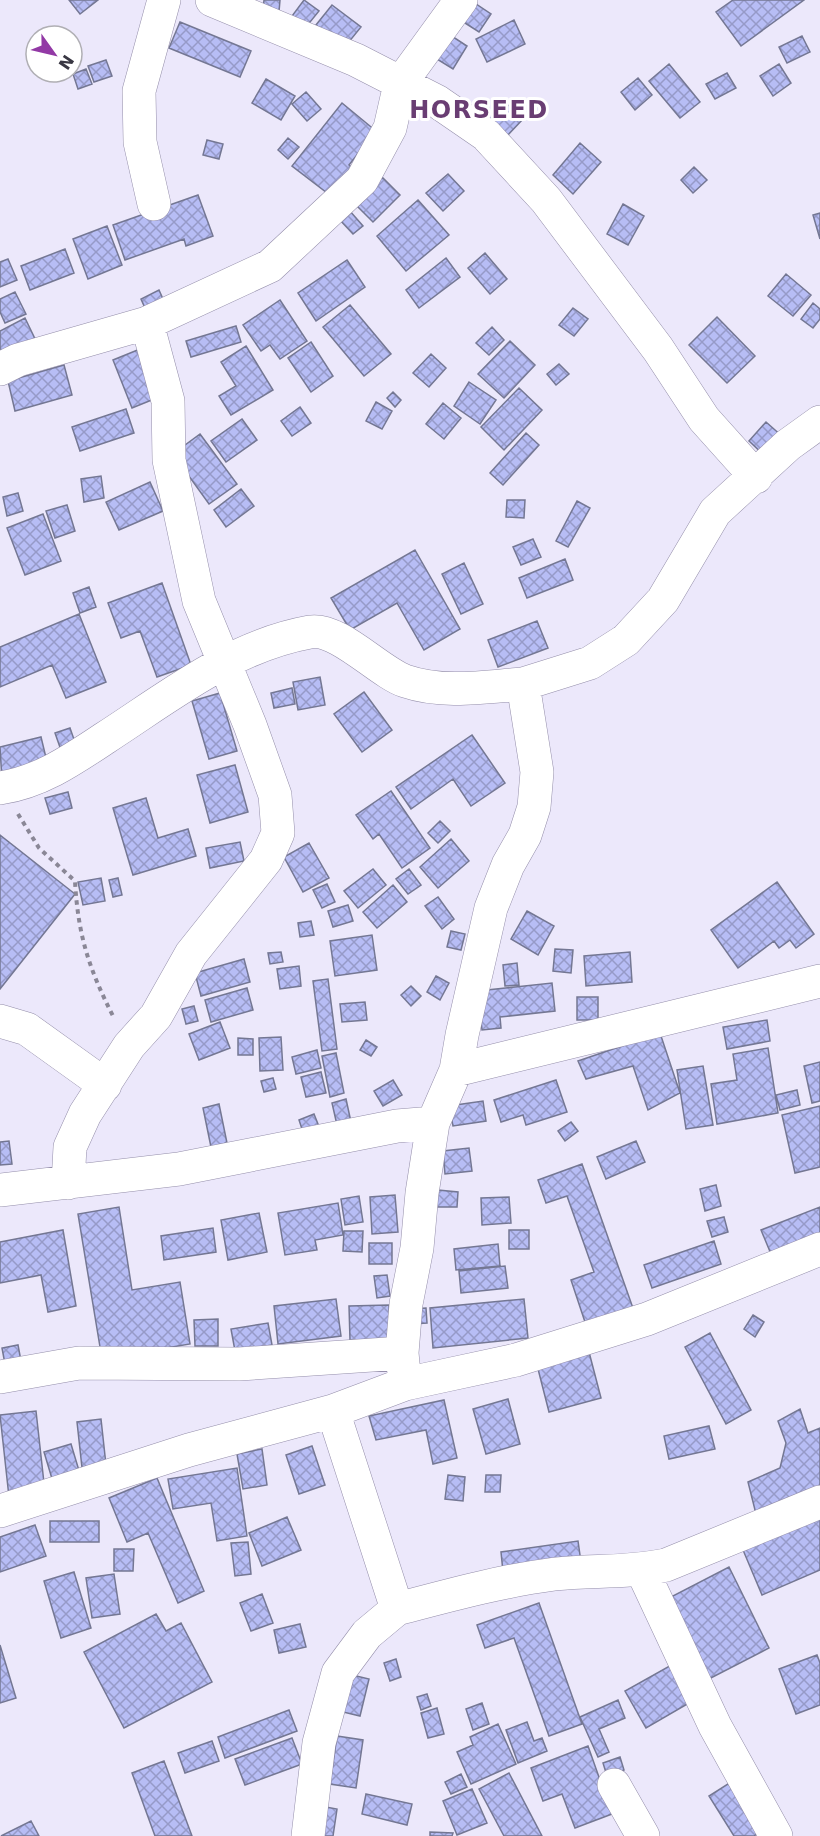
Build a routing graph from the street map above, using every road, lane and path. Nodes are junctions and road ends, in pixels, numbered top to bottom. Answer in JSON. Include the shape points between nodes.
{"nodes":[{"id":1,"x":164,"y":0,"type":"edge"},
{"id":2,"x":212,"y":0,"type":"edge"},
{"id":3,"x":460,"y":0,"type":"edge"},
{"id":4,"x":400,"y":84,"type":"junction"},
{"id":5,"x":154,"y":204,"type":"dead end"},
{"id":6,"x":147,"y":323,"type":"junction"},
{"id":7,"x":0,"y":369,"type":"edge"},
{"id":8,"x":820,"y":422,"type":"edge"},
{"id":9,"x":756,"y":477,"type":"junction"},
{"id":10,"x":223,"y":661,"type":"junction"},
{"id":11,"x":523,"y":684,"type":"junction"},
{"id":12,"x":1,"y":788,"type":"edge"},
{"id":13,"x":820,"y":981,"type":"edge"},
{"id":14,"x":0,"y":1021,"type":"edge"},
{"id":15,"x":129,"y":1046,"type":"junction"},
{"id":16,"x":456,"y":1070,"type":"junction"},
{"id":17,"x":105,"y":1085,"type":"junction"},
{"id":18,"x":433,"y":1123,"type":"junction"},
{"id":19,"x":68,"y":1183,"type":"junction"},
{"id":20,"x":0,"y":1190,"type":"edge"},
{"id":21,"x":820,"y":1249,"type":"edge"},
{"id":22,"x":404,"y":1369,"type":"junction"},
{"id":23,"x":0,"y":1377,"type":"edge"},
{"id":24,"x":333,"y":1411,"type":"junction"},
{"id":25,"x":820,"y":1502,"type":"edge"},
{"id":26,"x":0,"y":1511,"type":"edge"},
{"id":27,"x":642,"y":1570,"type":"junction"},
{"id":28,"x":397,"y":1609,"type":"junction"},
{"id":29,"x":614,"y":1785,"type":"dead end"},
{"id":30,"x":308,"y":1836,"type":"edge"},
{"id":31,"x":643,"y":1836,"type":"edge"},
{"id":32,"x":776,"y":1836,"type":"edge"}],
"edges":[{"from":1,"to":5,"type":"street","via":[[139,92],[140,142]]},
{"from":2,"to":4,"type":"street","via":[[356,60]]},
{"from":3,"to":4,"type":"street"},
{"from":4,"to":6,"type":"street","via":[[390,128],[362,180],[311,230],[270,266]]},
{"from":4,"to":9,"type":"street","via":[[438,102],[477,128],[514,162],[589,255],[704,419]]},
{"from":6,"to":7,"type":"street","via":[[18,360]]},
{"from":6,"to":10,"type":"street","via":[[168,401],[170,460],[199,601]]},
{"from":8,"to":9,"type":"street","via":[[788,445]]},
{"from":9,"to":11,"type":"street","via":[[715,512],[663,600],[626,640],[590,663]]},
{"from":10,"to":11,"type":"street","via":[[313,632],[356,650],[392,676],[433,689]]},
{"from":10,"to":12,"type":"street","via":[[44,777]]},
{"from":10,"to":15,"type":"street","via":[[275,795],[278,833],[266,860],[191,954],[156,1016]]},
{"from":11,"to":16,"type":"street","via":[[537,772],[534,807],[491,908]]},
{"from":12,"to":15,"type":"path","via":[[39,848],[75,881],[86,957]]},
{"from":13,"to":16,"type":"street"},
{"from":14,"to":17,"type":"street","via":[[27,1029]]},
{"from":15,"to":17,"type":"street"},
{"from":16,"to":18,"type":"street"},
{"from":17,"to":19,"type":"street","via":[[85,1114],[70,1147]]},
{"from":18,"to":19,"type":"street","via":[[397,1126],[179,1169]]},
{"from":18,"to":22,"type":"street","via":[[417,1248],[405,1304]]},
{"from":19,"to":20,"type":"street"},
{"from":21,"to":22,"type":"street","via":[[647,1319],[516,1360]]},
{"from":22,"to":23,"type":"street","via":[[79,1363]]},
{"from":22,"to":24,"type":"street"},
{"from":24,"to":26,"type":"street","via":[[189,1450]]},
{"from":24,"to":28,"type":"street"},
{"from":25,"to":27,"type":"street","via":[[666,1565]]},
{"from":27,"to":28,"type":"street","via":[[557,1574],[485,1586]]},
{"from":27,"to":32,"type":"street","via":[[715,1726]]},
{"from":28,"to":30,"type":"street","via":[[367,1634],[338,1673],[319,1743]]},
{"from":29,"to":31,"type":"street"}]}
